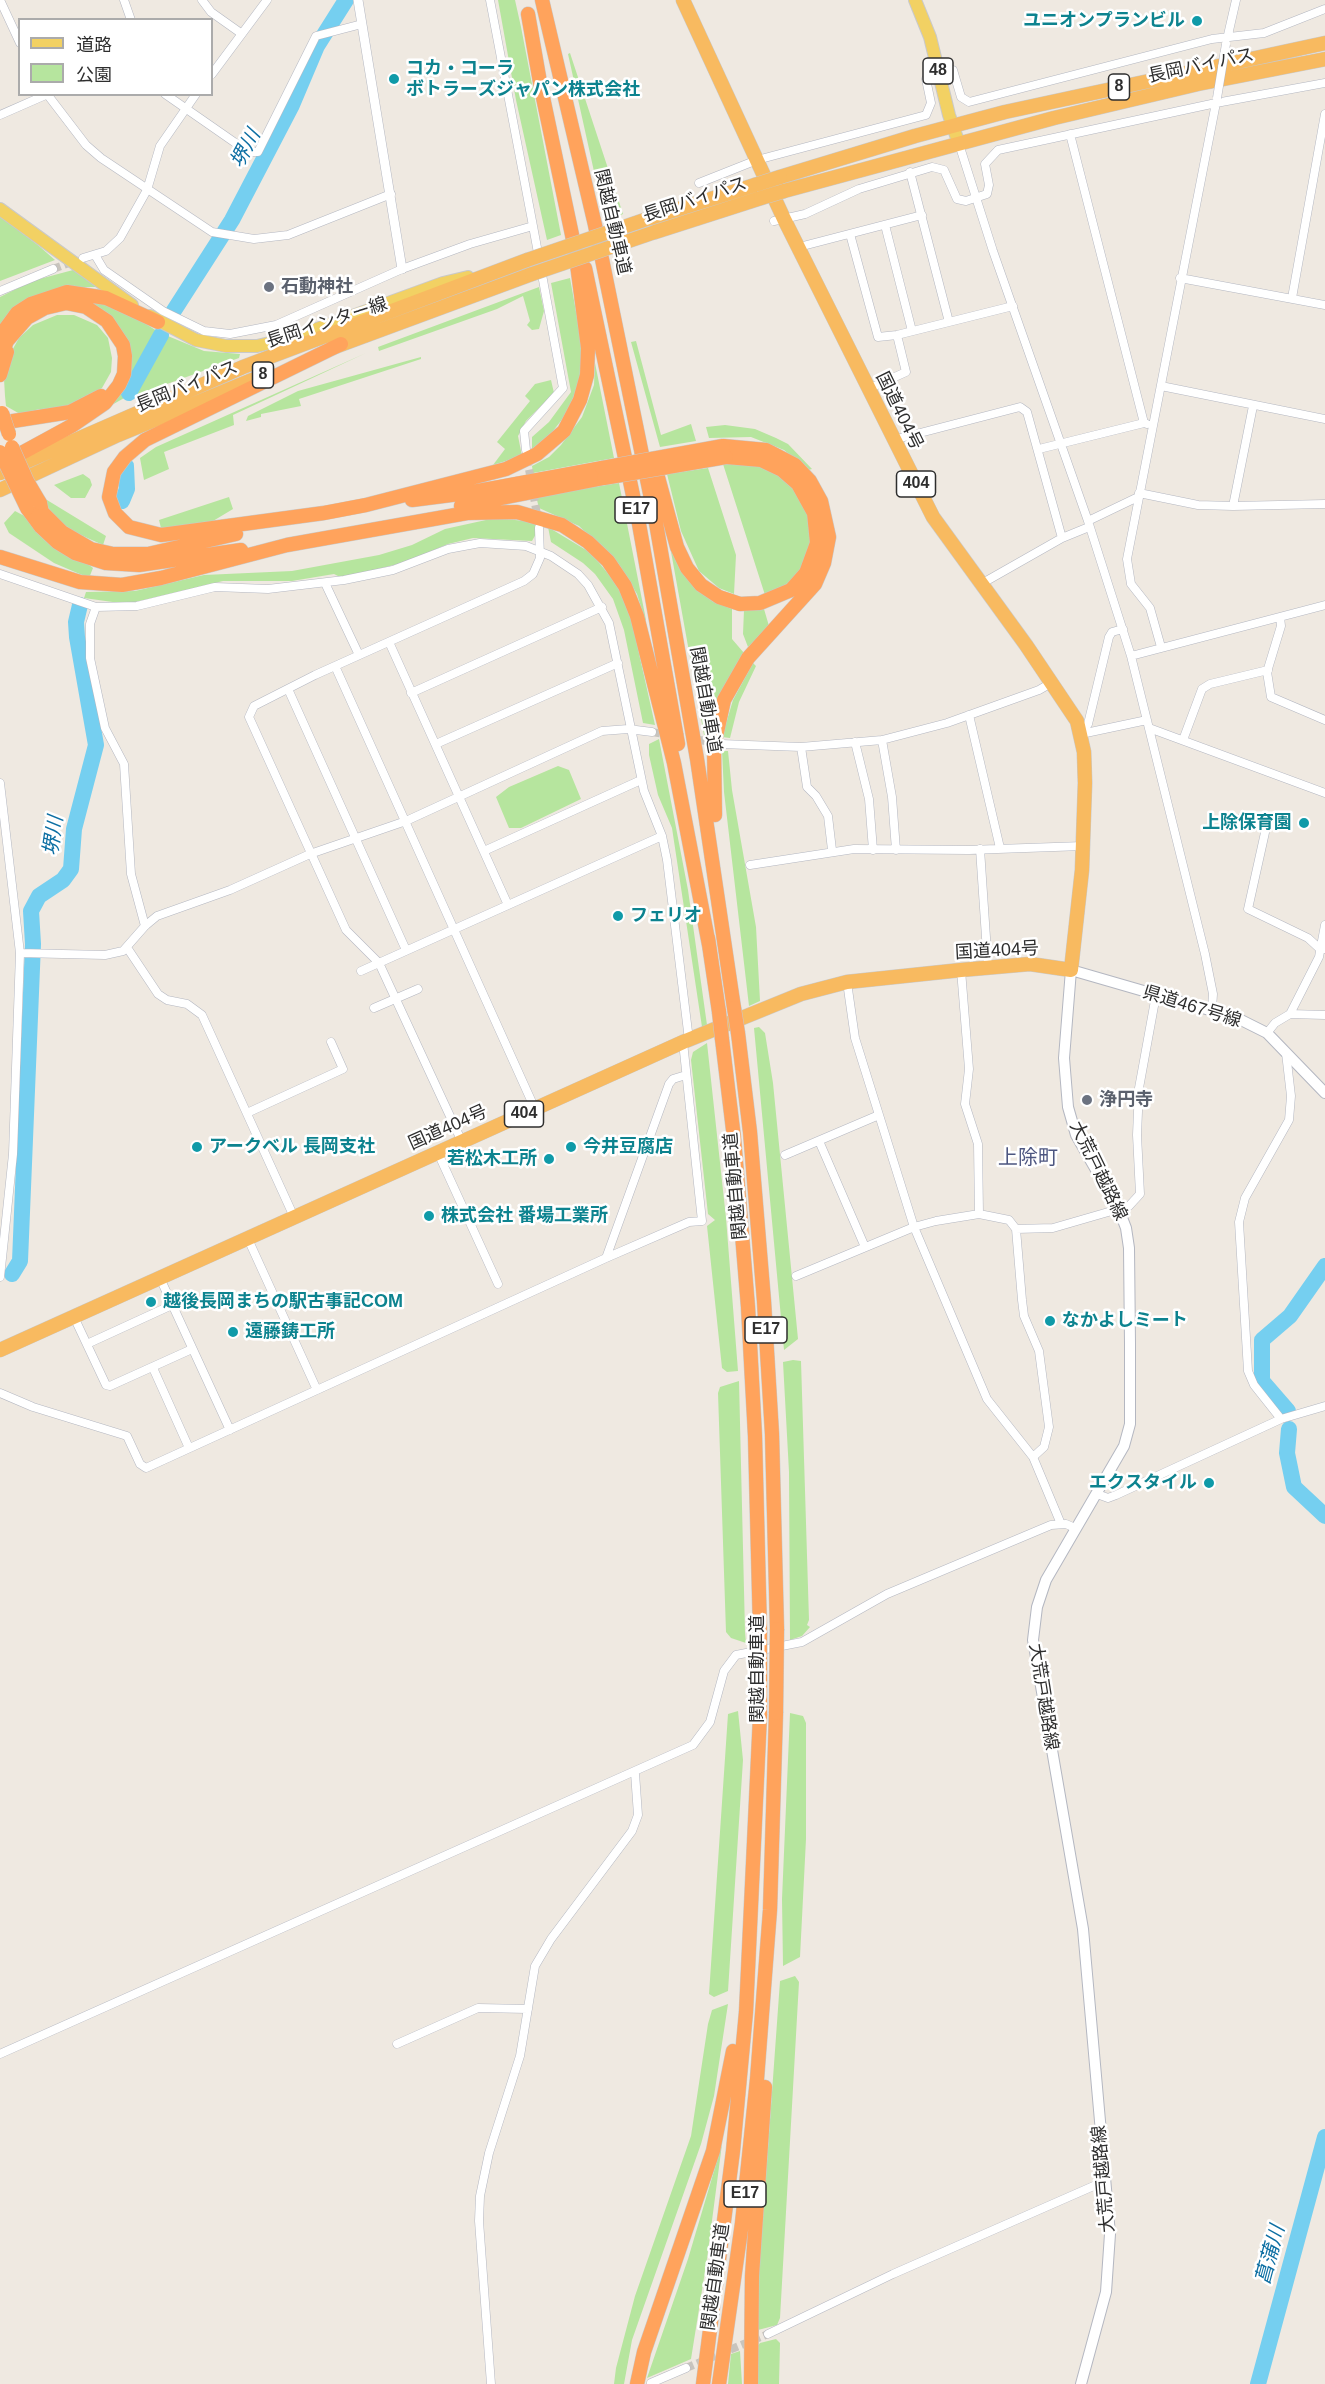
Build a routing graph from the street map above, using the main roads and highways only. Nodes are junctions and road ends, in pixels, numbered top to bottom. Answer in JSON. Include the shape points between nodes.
{"nodes":[{"id":1,"x":542,"y":0,"type":"edge"},
{"id":2,"x":683,"y":0,"type":"edge"},
{"id":3,"x":915,"y":0,"type":"edge"},
{"id":4,"x":527,"y":7,"type":"edge"},
{"id":5,"x":1325,"y":43,"type":"edge"},
{"id":6,"x":1325,"y":59,"type":"edge"},
{"id":7,"x":952,"y":127,"type":"junction"},
{"id":8,"x":959,"y":144,"type":"junction"},
{"id":9,"x":782,"y":184,"type":"junction"},
{"id":10,"x":758,"y":192,"type":"junction"},
{"id":11,"x":0,"y":209,"type":"edge"},
{"id":12,"x":510,"y":266,"type":"junction"},
{"id":13,"x":158,"y":322,"type":"junction"},
{"id":14,"x":617,"y":326,"type":"junction"},
{"id":15,"x":0,"y":336,"type":"edge"},
{"id":16,"x":341,"y":344,"type":"junction"},
{"id":17,"x":0,"y":358,"type":"edge"},
{"id":18,"x":0,"y":375,"type":"edge"},
{"id":19,"x":4,"y":429,"type":"edge"},
{"id":20,"x":725,"y":451,"type":"junction"},
{"id":21,"x":0,"y":465,"type":"edge"},
{"id":22,"x":0,"y":473,"type":"edge"},
{"id":23,"x":603,"y":473,"type":"junction"},
{"id":24,"x":0,"y":490,"type":"edge"},
{"id":25,"x":33,"y":505,"type":"junction"},
{"id":26,"x":366,"y":505,"type":"junction"},
{"id":27,"x":281,"y":521,"type":"junction"},
{"id":28,"x":370,"y":529,"type":"junction"},
{"id":29,"x":288,"y":545,"type":"junction"},
{"id":30,"x":0,"y":557,"type":"edge"},
{"id":31,"x":709,"y":945,"type":"junction"},
{"id":32,"x":1071,"y":970,"type":"junction"},
{"id":33,"x":734,"y":1008,"type":"junction"},
{"id":34,"x":1325,"y":1093,"type":"edge"},
{"id":35,"x":0,"y":1350,"type":"edge"},
{"id":36,"x":767,"y":2003,"type":"junction"},
{"id":37,"x":742,"y":2012,"type":"junction"},
{"id":38,"x":644,"y":2383,"type":"edge"},
{"id":39,"x":703,"y":2384,"type":"edge"},
{"id":40,"x":719,"y":2384,"type":"edge"},
{"id":41,"x":751,"y":2384,"type":"edge"},
{"id":42,"x":1082,"y":2384,"type":"edge"}],
"edges":[{"from":1,"to":14,"type":"highway","name":"関越自動車道","number":"E17"},
{"from":2,"to":32,"type":"highway","name":"国道404号","number":"404","via":[[779,220],[799,247],[933,518],[1077,721],[1086,766]]},
{"from":3,"to":7,"type":"main road","number":"48","via":[[930,37]]},
{"from":4,"to":26,"type":"highway","via":[[575,249],[585,322],[588,362],[580,400],[564,430],[528,460],[491,474]]},
{"from":4,"to":31,"type":"highway","name":"関越自動車道","number":"E17","via":[[639,524]]},
{"from":5,"to":7,"type":"highway","name":"長岡バイパス","number":"8","via":[[1058,99]]},
{"from":6,"to":8,"type":"highway","name":"長岡バイパス","number":"8","via":[[1131,99]]},
{"from":7,"to":8,"type":"main road","number":"48"},
{"from":7,"to":9,"type":"highway","name":"長岡バイパス","number":"8"},
{"from":8,"to":9,"type":"highway","name":"長岡バイパス","number":"8"},
{"from":9,"to":10,"type":"highway","name":"長岡バイパス","number":"8","bridge":true},
{"from":10,"to":12,"type":"highway","name":"長岡バイパス","number":"8","bridge":true,"via":[[650,218]]},
{"from":10,"to":16,"type":"highway","name":"長岡バイパス","number":"8","bridge":true},
{"from":11,"to":13,"type":"main road","name":"長岡インター線"},
{"from":12,"to":13,"type":"main road","name":"長岡インター線","via":[[443,283],[318,329],[257,346],[226,346],[196,340]]},
{"from":12,"to":22,"type":"highway","name":"長岡バイパス","number":"8","via":[[232,372]]},
{"from":13,"to":15,"type":"highway","via":[[106,298],[67,292],[17,313]]},
{"from":14,"to":20,"type":"highway","via":[[681,558],[701,585],[719,597],[740,604],[760,603],[781,596],[806,573],[817,543],[814,513],[798,484],[782,470]]},
{"from":14,"to":33,"type":"highway","name":"関越自動車道","number":"E17","via":[[697,759]]},
{"from":16,"to":24,"type":"highway","name":"長岡バイパス","number":"8","via":[[175,411]]},
{"from":16,"to":27,"type":"highway","via":[[145,440],[125,457],[111,481],[109,497],[115,513],[129,527],[148,534]]},
{"from":17,"to":21,"type":"highway","via":[[7,341],[27,318],[66,303],[86,307],[107,321],[123,345],[125,356],[124,374],[105,403],[74,426]]},
{"from":18,"to":19,"type":"highway","via":[[11,344],[22,330],[38,317],[57,310],[84,313],[99,321],[109,334],[117,357],[107,389],[86,406]]},
{"from":19,"to":25,"type":"highway","bridge":true},
{"from":20,"to":23,"type":"highway","bridge":true},
{"from":20,"to":33,"type":"highway","via":[[766,450],[795,465],[821,501],[829,537],[815,584],[740,670],[724,700],[716,730],[713,795],[734,975]]},
{"from":23,"to":26,"type":"highway"},
{"from":23,"to":28,"type":"highway"},
{"from":25,"to":27,"type":"highway","via":[[71,538],[91,549],[124,555],[188,546]]},
{"from":25,"to":29,"type":"highway","via":[[40,526],[66,548],[117,564]]},
{"from":26,"to":27,"type":"highway"},
{"from":28,"to":29,"type":"highway"},
{"from":28,"to":31,"type":"highway","via":[[467,513],[517,512],[562,525],[608,561],[631,600],[647,652],[674,763]]},
{"from":29,"to":30,"type":"highway","via":[[122,585],[74,580]]},
{"from":31,"to":37,"type":"highway","name":"関越自動車道","number":"E17","bridge":true,"via":[[734,1138],[755,1436],[760,1715],[756,1834]]},
{"from":32,"to":34,"type":"main road","name":"県道467号線","via":[[1237,1018],[1267,1033]]},
{"from":32,"to":35,"type":"highway","name":"国道404号","number":"404","via":[[1030,964],[988,967],[847,982],[801,994],[686,1041]]},
{"from":32,"to":42,"type":"main road","name":"大荒戸越路線","via":[[1064,1058],[1068,1107],[1076,1134],[1119,1210],[1129,1248],[1131,1424],[1124,1446],[1040,1594],[1033,1640],[1083,1929],[1105,2181],[1110,2269]]},
{"from":33,"to":36,"type":"highway","name":"関越自動車道","number":"E17","bridge":true,"via":[[750,1132],[772,1434],[777,1629]]},
{"from":36,"to":40,"type":"highway","name":"関越自動車道","number":"E17"},
{"from":36,"to":41,"type":"highway","via":[[752,2276]]},
{"from":37,"to":38,"type":"highway","via":[[713,2151],[644,2352]]},
{"from":37,"to":39,"type":"highway","name":"関越自動車道","number":"E17","via":[[734,2151]]}]}
